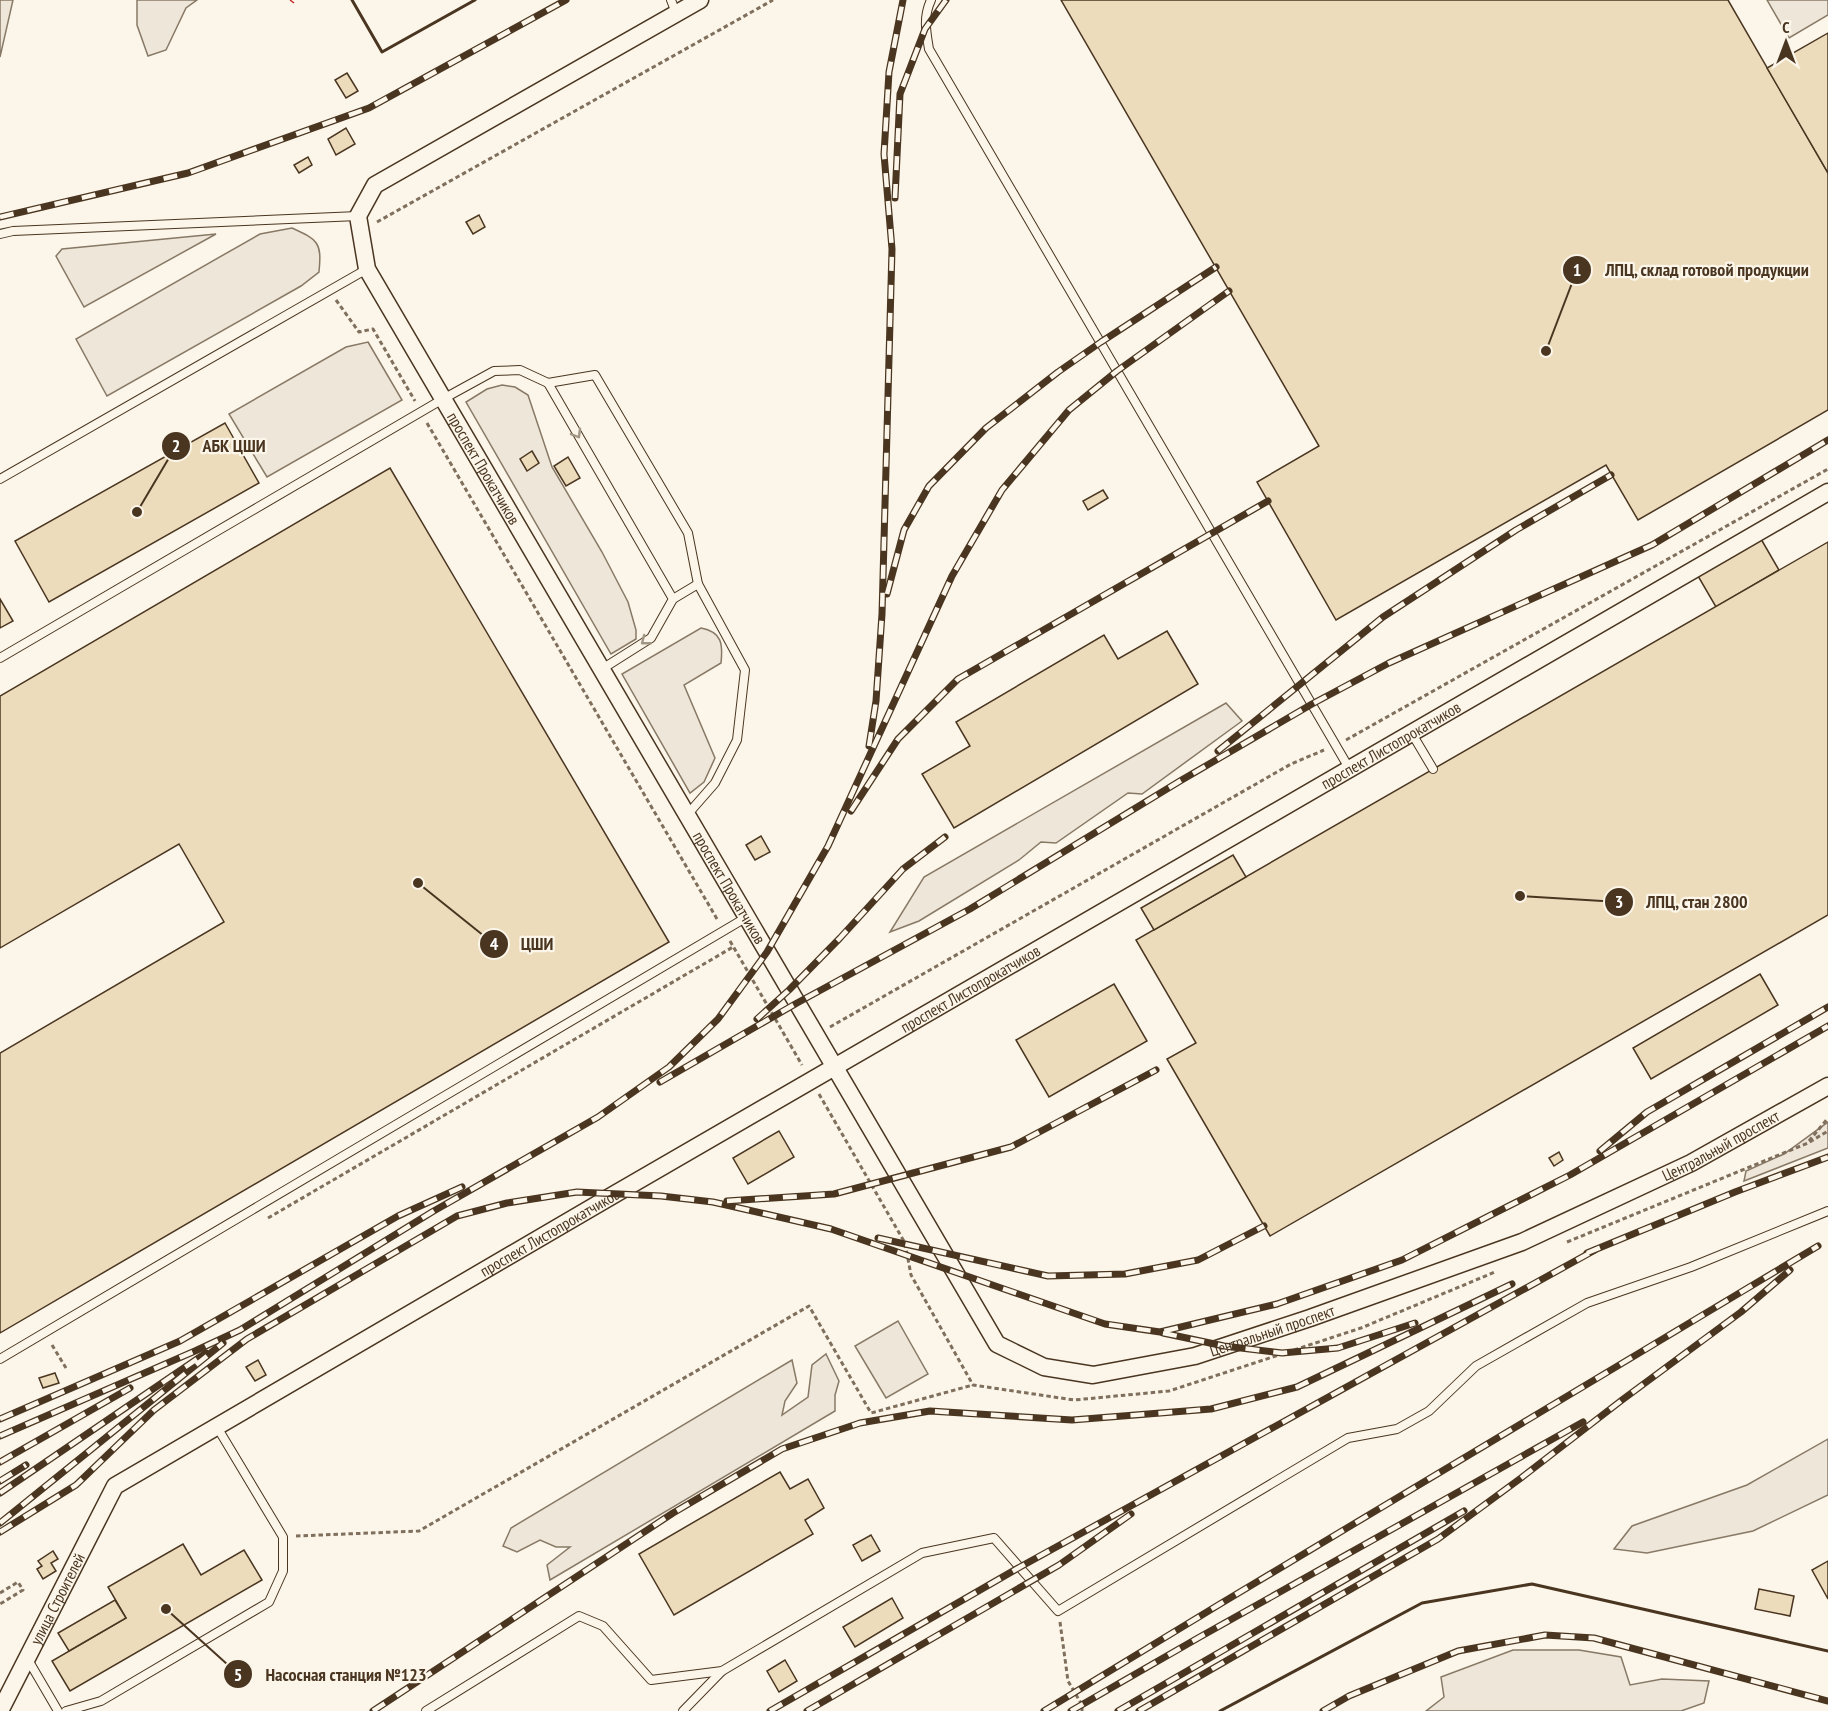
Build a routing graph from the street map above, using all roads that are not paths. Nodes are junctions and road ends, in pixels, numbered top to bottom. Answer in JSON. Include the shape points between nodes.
{"nodes":[{"id":1,"x":700,"y":0,"type":"edge"},
{"id":2,"x":931,"y":0,"type":"edge"},
{"id":3,"x":674,"y":7,"type":"edge"},
{"id":4,"x":359,"y":223,"type":"junction"},
{"id":5,"x":0,"y":234,"type":"edge"},
{"id":6,"x":368,"y":269,"type":"junction"},
{"id":7,"x":548,"y":383,"type":"junction"},
{"id":8,"x":443,"y":399,"type":"junction"},
{"id":9,"x":0,"y":479,"type":"edge"},
{"id":10,"x":1828,"y":492,"type":"edge"},
{"id":11,"x":698,"y":584,"type":"junction"},
{"id":12,"x":674,"y":599,"type":"junction"},
{"id":13,"x":0,"y":658,"type":"edge"},
{"id":14,"x":602,"y":669,"type":"junction"},
{"id":15,"x":1411,"y":732,"type":"junction"},
{"id":16,"x":1349,"y":768,"type":"junction"},
{"id":17,"x":1433,"y":769,"type":"dead end"},
{"id":18,"x":687,"y":815,"type":"junction"},
{"id":19,"x":747,"y":917,"type":"junction"},
{"id":20,"x":834,"y":1066,"type":"junction"},
{"id":21,"x":1828,"y":1086,"type":"edge"},
{"id":22,"x":1828,"y":1211,"type":"edge"},
{"id":23,"x":0,"y":1359,"type":"edge"},
{"id":24,"x":217,"y":1427,"type":"junction"},
{"id":25,"x":115,"y":1486,"type":"joint"},
{"id":26,"x":27,"y":1658,"type":"junction"},
{"id":27,"x":722,"y":1671,"type":"junction"},
{"id":28,"x":0,"y":1711,"type":"edge"},
{"id":29,"x":58,"y":1711,"type":"edge"},
{"id":30,"x":66,"y":1711,"type":"edge"},
{"id":31,"x":426,"y":1711,"type":"edge"},
{"id":32,"x":682,"y":1711,"type":"edge"}],
"edges":[{"from":1,"to":3,"type":"street"},
{"from":2,"to":16,"type":"lane","via":[[926,11],[929,49]]},
{"from":3,"to":4,"type":"street","via":[[375,185]]},
{"from":4,"to":5,"type":"lane"},
{"from":4,"to":6,"type":"street","name":"проспект Прокатчиков"},
{"from":6,"to":8,"type":"street","name":"проспект Прокатчиков"},
{"from":6,"to":9,"type":"lane"},
{"from":7,"to":8,"type":"lane","via":[[520,370],[494,371]]},
{"from":7,"to":11,"type":"lane","via":[[595,375],[688,533]]},
{"from":7,"to":12,"type":"lane","one_way":true},
{"from":8,"to":13,"type":"lane"},
{"from":8,"to":14,"type":"street","name":"проспект Прокатчиков"},
{"from":10,"to":15,"type":"street","name":"проспект Листопрокатчиков"},
{"from":11,"to":12,"type":"lane"},
{"from":11,"to":18,"type":"lane","via":[[745,670],[737,740],[715,783]]},
{"from":12,"to":14,"type":"lane","one_way":true,"via":[[651,638]]},
{"from":14,"to":18,"type":"street","name":"проспект Прокатчиков"},
{"from":15,"to":16,"type":"street","name":"проспект Листопрокатчиков"},
{"from":15,"to":17,"type":"lane"},
{"from":16,"to":20,"type":"street","name":"проспект Листопрокатчиков"},
{"from":18,"to":19,"type":"street","name":"проспект Прокатчиков"},
{"from":19,"to":20,"type":"street","name":"проспект Прокатчиков"},
{"from":19,"to":23,"type":"lane"},
{"from":20,"to":21,"type":"street","name":"Центральный проспект","via":[[997,1344],[1044,1367],[1093,1375],[1195,1356],[1522,1242],[1691,1163]]},
{"from":20,"to":24,"type":"street","name":"проспект Листопрокатчиков"},
{"from":22,"to":27,"type":"lane","via":[[1691,1267],[1587,1303],[1476,1366],[1429,1411],[1397,1429],[1348,1438],[1058,1611],[994,1538],[922,1553]]},
{"from":24,"to":25,"type":"street","name":"проспект Листопрокатчиков"},
{"from":24,"to":30,"type":"lane","via":[[284,1537],[283,1571],[268,1602],[101,1701]]},
{"from":25,"to":26,"type":"street","name":"улица Строителей"},
{"from":26,"to":28,"type":"street","name":"улица Строителей"},
{"from":26,"to":29,"type":"lane"},
{"from":27,"to":31,"type":"lane","via":[[651,1680],[603,1626],[579,1616]]},
{"from":27,"to":32,"type":"lane"}]}
